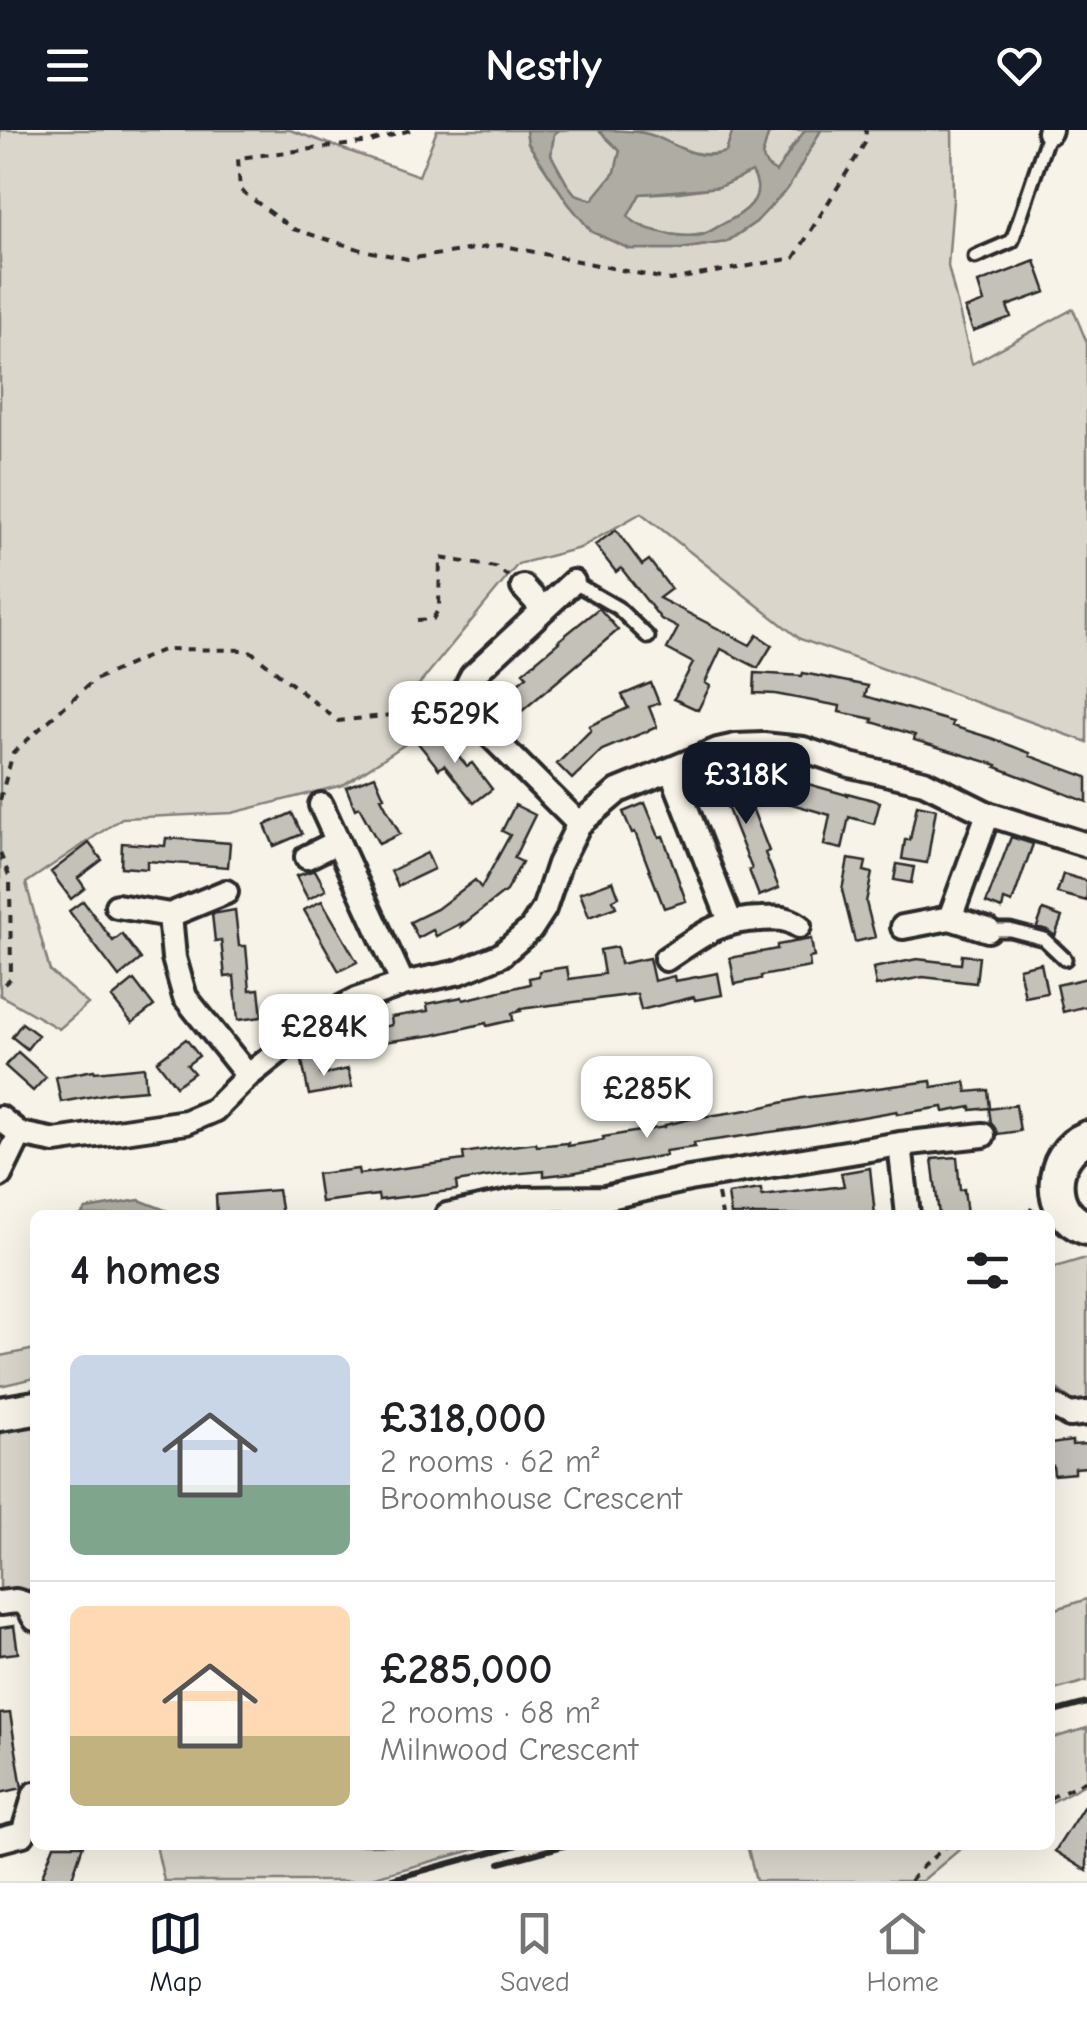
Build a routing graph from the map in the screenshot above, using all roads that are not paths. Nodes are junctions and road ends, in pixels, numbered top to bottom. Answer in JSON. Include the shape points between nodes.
{"nodes":[{"id":1,"x":1050,"y":131,"type":"edge"},
{"id":2,"x":975,"y":257,"type":"dead end"},
{"id":3,"x":573,"y":582,"type":"joint"},
{"id":4,"x":523,"y":587,"type":"road end"},
{"id":5,"x":544,"y":610,"type":"junction"},
{"id":6,"x":648,"y":637,"type":"dead end"},
{"id":7,"x":670,"y":770,"type":"junction"},
{"id":8,"x":321,"y":805,"type":"dead end"},
{"id":9,"x":988,"y":814,"type":"junction"},
{"id":10,"x":579,"y":824,"type":"junction"},
{"id":11,"x":337,"y":842,"type":"junction"},
{"id":12,"x":1087,"y":845,"type":"edge"},
{"id":13,"x":307,"y":857,"type":"dead end"},
{"id":14,"x":226,"y":892,"type":"dead end"},
{"id":15,"x":117,"y":906,"type":"dead end"},
{"id":16,"x":170,"y":915,"type":"junction"},
{"id":17,"x":950,"y":918,"type":"junction"},
{"id":18,"x":730,"y":921,"type":"junction"},
{"id":19,"x":799,"y":926,"type":"dead end"},
{"id":20,"x":904,"y":927,"type":"dead end"},
{"id":21,"x":988,"y":930,"type":"joint"},
{"id":22,"x":666,"y":958,"type":"dead end"},
{"id":23,"x":1065,"y":959,"type":"dead end"},
{"id":24,"x":403,"y":984,"type":"junction"},
{"id":25,"x":248,"y":1076,"type":"junction"},
{"id":26,"x":0,"y":1118,"type":"edge"},
{"id":27,"x":20,"y":1134,"type":"junction"},
{"id":28,"x":983,"y":1135,"type":"dead end"},
{"id":29,"x":1087,"y":1138,"type":"edge"},
{"id":30,"x":900,"y":1144,"type":"junction"},
{"id":31,"x":0,"y":1175,"type":"edge"},
{"id":32,"x":471,"y":1210,"type":"edge"},
{"id":33,"x":907,"y":1210,"type":"edge"},
{"id":34,"x":1055,"y":1210,"type":"edge"},
{"id":35,"x":1087,"y":1228,"type":"edge"},
{"id":36,"x":1055,"y":1407,"type":"edge"},
{"id":37,"x":30,"y":1409,"type":"edge"},
{"id":38,"x":1087,"y":1413,"type":"edge"},
{"id":39,"x":0,"y":1414,"type":"edge"},
{"id":40,"x":0,"y":1603,"type":"edge"},
{"id":41,"x":30,"y":1611,"type":"edge"},
{"id":42,"x":30,"y":1811,"type":"edge"},
{"id":43,"x":0,"y":1840,"type":"edge"}],
"edges":[{"from":1,"to":2,"type":"lane","via":[[1012,241]]},
{"from":3,"to":5,"type":"street"},
{"from":3,"to":6,"type":"lane","via":[[618,608]]},
{"from":4,"to":5,"type":"street"},
{"from":5,"to":10,"type":"street","via":[[472,676],[464,707]]},
{"from":7,"to":9,"type":"street","via":[[736,746],[803,749],[924,782]]},
{"from":7,"to":10,"type":"street","via":[[618,791]]},
{"from":7,"to":18,"type":"street"},
{"from":8,"to":11,"type":"street"},
{"from":9,"to":12,"type":"street"},
{"from":9,"to":17,"type":"street"},
{"from":10,"to":24,"type":"street","via":[[531,929],[484,964]]},
{"from":11,"to":13,"type":"street"},
{"from":11,"to":24,"type":"street"},
{"from":14,"to":16,"type":"street"},
{"from":15,"to":16,"type":"street"},
{"from":16,"to":25,"type":"street","via":[[185,996]]},
{"from":17,"to":20,"type":"street"},
{"from":17,"to":21,"type":"street"},
{"from":18,"to":19,"type":"street","via":[[787,918]]},
{"from":18,"to":22,"type":"street"},
{"from":21,"to":23,"type":"lane","via":[[1044,939]]},
{"from":24,"to":25,"type":"street","via":[[321,1018]]},
{"from":25,"to":27,"type":"street","via":[[214,1110],[186,1122],[55,1142]]},
{"from":26,"to":27,"type":"street"},
{"from":27,"to":31,"type":"street"},
{"from":28,"to":30,"type":"street"},
{"from":29,"to":34,"type":"street","via":[[1060,1165]]},
{"from":30,"to":32,"type":"street","via":[[606,1198],[523,1199]]},
{"from":30,"to":33,"type":"street"},
{"from":34,"to":35,"type":"street"},
{"from":36,"to":38,"type":"street","via":[[1070,1416]]},
{"from":37,"to":39,"type":"street"},
{"from":40,"to":41,"type":"street","via":[[16,1601]]},
{"from":42,"to":43,"type":"street","via":[[23,1834]]}]}
